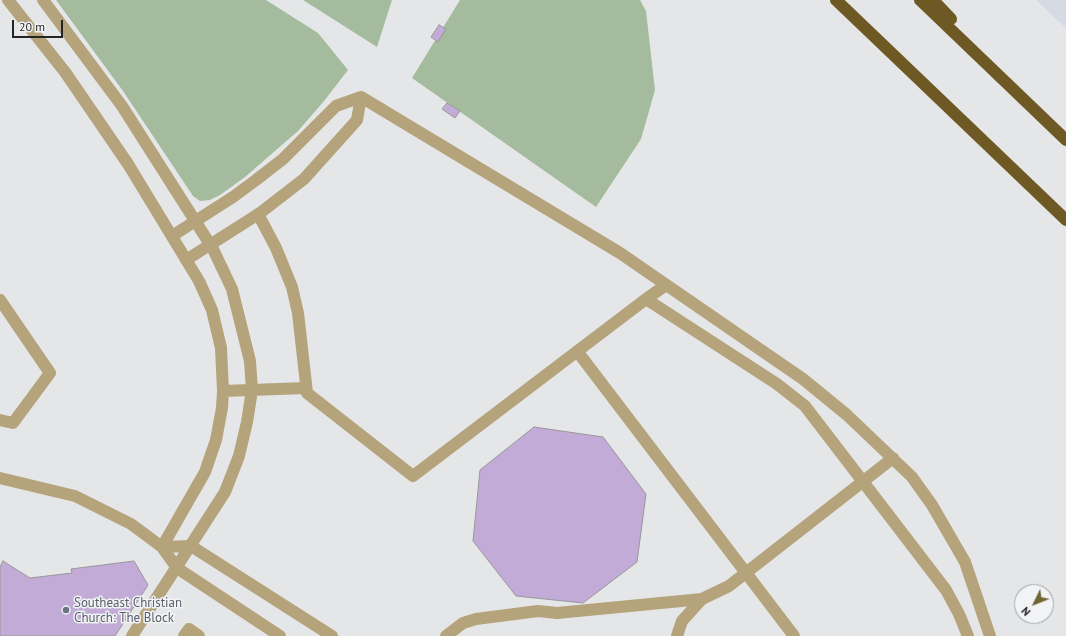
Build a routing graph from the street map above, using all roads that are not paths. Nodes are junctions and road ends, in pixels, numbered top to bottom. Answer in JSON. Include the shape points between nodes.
{"nodes":[{"id":1,"x":8,"y":0,"type":"edge"},
{"id":2,"x":43,"y":0,"type":"edge"},
{"id":3,"x":836,"y":0,"type":"edge"},
{"id":4,"x":920,"y":0,"type":"edge"},
{"id":5,"x":933,"y":0,"type":"edge"},
{"id":6,"x":362,"y":97,"type":"junction"},
{"id":7,"x":1062,"y":136,"type":"edge"},
{"id":8,"x":258,"y":214,"type":"junction"},
{"id":9,"x":1066,"y":220,"type":"edge"},
{"id":10,"x":195,"y":221,"type":"junction"},
{"id":11,"x":172,"y":236,"type":"junction"},
{"id":12,"x":210,"y":246,"type":"junction"},
{"id":13,"x":186,"y":260,"type":"junction"},
{"id":14,"x":666,"y":285,"type":"junction"},
{"id":15,"x":646,"y":299,"type":"junction"},
{"id":16,"x":0,"y":300,"type":"edge"},
{"id":17,"x":577,"y":352,"type":"junction"},
{"id":18,"x":306,"y":388,"type":"junction"},
{"id":19,"x":252,"y":390,"type":"junction"},
{"id":20,"x":223,"y":391,"type":"junction"},
{"id":21,"x":0,"y":420,"type":"edge"},
{"id":22,"x":893,"y":458,"type":"junction"},
{"id":23,"x":0,"y":478,"type":"edge"},
{"id":24,"x":864,"y":481,"type":"junction"},
{"id":25,"x":191,"y":546,"type":"junction"},
{"id":26,"x":162,"y":547,"type":"junction"},
{"id":27,"x":177,"y":568,"type":"junction"},
{"id":28,"x":746,"y":573,"type":"junction"},
{"id":29,"x":702,"y":599,"type":"junction"},
{"id":30,"x":132,"y":636,"type":"edge"},
{"id":31,"x":184,"y":636,"type":"edge"},
{"id":32,"x":199,"y":636,"type":"edge"},
{"id":33,"x":280,"y":636,"type":"edge"},
{"id":34,"x":332,"y":636,"type":"edge"},
{"id":35,"x":446,"y":636,"type":"edge"},
{"id":36,"x":677,"y":636,"type":"edge"},
{"id":37,"x":794,"y":636,"type":"edge"},
{"id":38,"x":968,"y":636,"type":"edge"},
{"id":39,"x":990,"y":636,"type":"edge"}],
"edges":[{"from":1,"to":11,"type":"street","via":[[65,72],[128,164]]},
{"from":2,"to":10,"type":"street","via":[[122,106]]},
{"from":3,"to":9,"type":"highway"},
{"from":4,"to":7,"type":"highway"},
{"from":5,"to":7,"type":"highway"},
{"from":6,"to":8,"type":"street","via":[[357,120],[331,151],[304,179]]},
{"from":6,"to":10,"type":"street","via":[[336,106],[283,159],[233,197]]},
{"from":6,"to":14,"type":"street","via":[[620,253]]},
{"from":8,"to":12,"type":"street"},
{"from":8,"to":18,"type":"street","via":[[292,287],[298,313]]},
{"from":10,"to":11,"type":"street"},
{"from":10,"to":12,"type":"street"},
{"from":11,"to":13,"type":"street"},
{"from":12,"to":13,"type":"street"},
{"from":12,"to":19,"type":"street","via":[[232,289],[249,355]]},
{"from":13,"to":20,"type":"street","via":[[200,281],[212,310],[221,348]]},
{"from":14,"to":15,"type":"street"},
{"from":14,"to":22,"type":"street","via":[[803,379]]},
{"from":15,"to":17,"type":"street"},
{"from":15,"to":24,"type":"street","via":[[777,384],[805,406]]},
{"from":16,"to":21,"type":"street","via":[[50,373],[13,423]]},
{"from":17,"to":18,"type":"street","via":[[413,476],[307,393]]},
{"from":17,"to":28,"type":"street"},
{"from":18,"to":19,"type":"street"},
{"from":19,"to":20,"type":"street"},
{"from":19,"to":25,"type":"street","via":[[239,456],[225,492]]},
{"from":20,"to":26,"type":"street","via":[[216,440],[204,472]]},
{"from":22,"to":24,"type":"street"},
{"from":22,"to":39,"type":"street","via":[[912,477],[932,505],[965,562]]},
{"from":23,"to":26,"type":"street","via":[[75,496],[131,524]]},
{"from":24,"to":28,"type":"street"},
{"from":24,"to":38,"type":"street","via":[[946,590]]},
{"from":25,"to":26,"type":"street"},
{"from":25,"to":27,"type":"street"},
{"from":25,"to":34,"type":"street"},
{"from":26,"to":27,"type":"street"},
{"from":27,"to":30,"type":"street"},
{"from":27,"to":33,"type":"street"},
{"from":28,"to":29,"type":"street","via":[[729,586]]},
{"from":28,"to":37,"type":"street"},
{"from":29,"to":35,"type":"street","via":[[557,613],[538,611],[476,619],[463,623]]},
{"from":29,"to":36,"type":"street","via":[[682,621]]},
{"from":31,"to":32,"type":"street","via":[[189,629]]}]}
